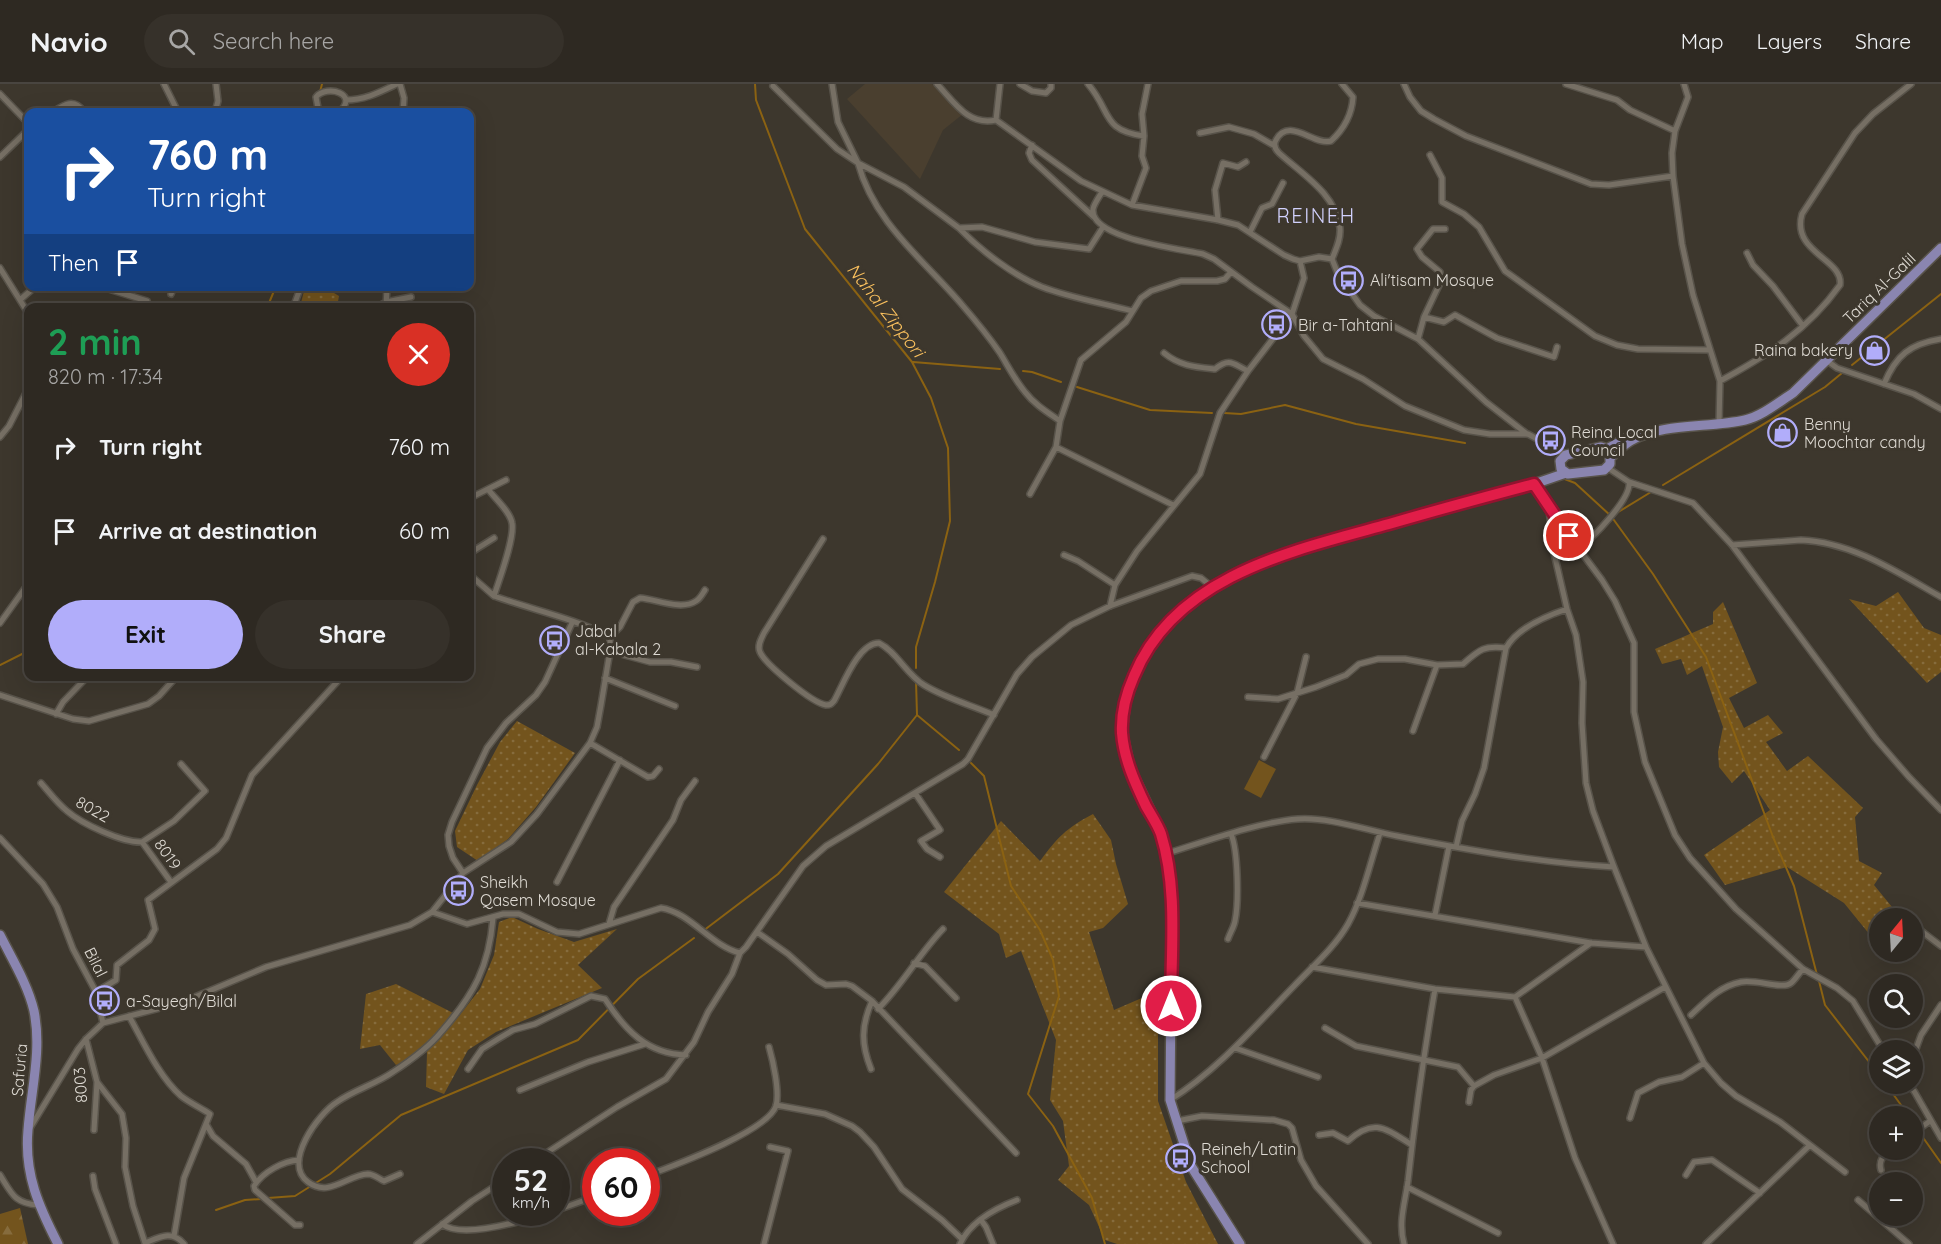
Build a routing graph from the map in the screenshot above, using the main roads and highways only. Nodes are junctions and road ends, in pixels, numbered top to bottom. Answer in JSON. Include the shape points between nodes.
{"nodes":[{"id":1,"x":1941,"y":248,"type":"edge"},
{"id":2,"x":1608,"y":453,"type":"junction"},
{"id":3,"x":1560,"y":465,"type":"junction"},
{"id":4,"x":1566,"y":473,"type":"junction"},
{"id":5,"x":1537,"y":482,"type":"junction"},
{"id":6,"x":0,"y":935,"type":"edge"},
{"id":7,"x":58,"y":1244,"type":"edge"},
{"id":8,"x":1240,"y":1244,"type":"edge"}],
"edges":[{"from":1,"to":2,"type":"main road","name":"Tariq Al-Galil","via":[[1793,393],[1773,406],[1748,420],[1656,426],[1627,436]]},
{"from":2,"to":3,"type":"main road","via":[[1594,448],[1566,454]]},
{"from":2,"to":4,"type":"main road","via":[[1608,468],[1604,470]]},
{"from":3,"to":4,"type":"main road"},
{"from":3,"to":5,"type":"main road"},
{"from":4,"to":5,"type":"main road"},
{"from":5,"to":8,"type":"main road","via":[[1341,537],[1243,571],[1212,587],[1172,619],[1148,648],[1131,684],[1123,715],[1124,750],[1161,833],[1172,888],[1170,1100],[1191,1167]]},
{"from":6,"to":7,"type":"main road","name":"Safuria","via":[[33,1009],[36,1066],[28,1157],[38,1205]]}]}
